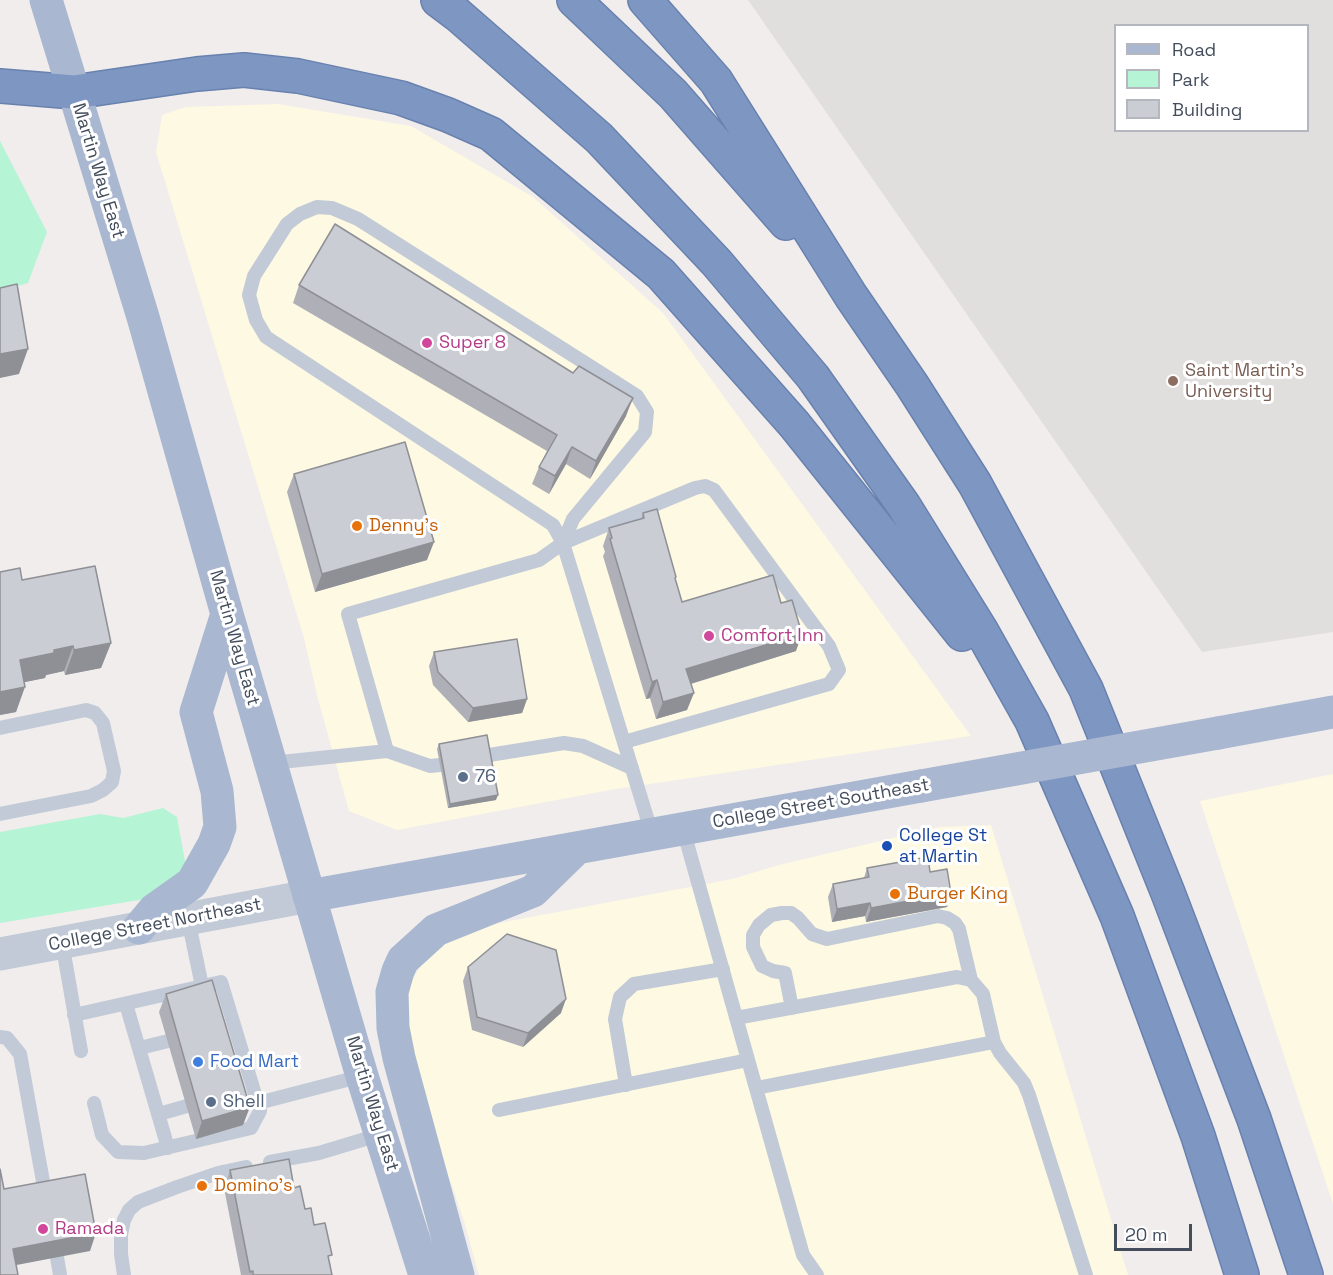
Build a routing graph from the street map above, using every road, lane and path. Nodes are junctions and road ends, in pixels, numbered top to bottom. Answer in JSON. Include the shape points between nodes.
{"nodes":[{"id":1,"x":46,"y":0,"type":"edge"},
{"id":2,"x":438,"y":0,"type":"edge"},
{"id":3,"x":574,"y":0,"type":"edge"},
{"id":4,"x":645,"y":0,"type":"edge"},
{"id":5,"x":0,"y":86,"type":"edge"},
{"id":6,"x":74,"y":92,"type":"junction"},
{"id":7,"x":851,"y":296,"type":"junction"},
{"id":8,"x":563,"y":543,"type":"junction"},
{"id":9,"x":227,"y":614,"type":"junction"},
{"id":10,"x":1333,"y":712,"type":"edge"},
{"id":11,"x":1032,"y":721,"type":"junction"},
{"id":12,"x":0,"y":728,"type":"edge"},
{"id":13,"x":624,"y":742,"type":"junction"},
{"id":14,"x":387,"y":752,"type":"junction"},
{"id":15,"x":489,"y":755,"type":"edge"},
{"id":16,"x":271,"y":763,"type":"junction"},
{"id":17,"x":440,"y":765,"type":"edge"},
{"id":18,"x":632,"y":768,"type":"junction"},
{"id":19,"x":0,"y":814,"type":"edge"},
{"id":20,"x":667,"y":831,"type":"junction"},
{"id":21,"x":577,"y":848,"type":"junction"},
{"id":22,"x":309,"y":896,"type":"junction"},
{"id":23,"x":188,"y":918,"type":"junction"},
{"id":24,"x":139,"y":928,"type":"junction"},
{"id":25,"x":63,"y":942,"type":"junction"},
{"id":26,"x":0,"y":954,"type":"edge"},
{"id":27,"x":723,"y":969,"type":"junction"},
{"id":28,"x":971,"y":980,"type":"junction"},
{"id":29,"x":202,"y":986,"type":"junction"},
{"id":30,"x":126,"y":1004,"type":"junction"},
{"id":31,"x":792,"y":1008,"type":"junction"},
{"id":32,"x":74,"y":1015,"type":"junction"},
{"id":33,"x":736,"y":1018,"type":"junction"},
{"id":34,"x":0,"y":1037,"type":"edge"},
{"id":35,"x":168,"y":1041,"type":"dead end"},
{"id":36,"x":994,"y":1042,"type":"junction"},
{"id":37,"x":140,"y":1048,"type":"junction"},
{"id":38,"x":81,"y":1051,"type":"dead end"},
{"id":39,"x":748,"y":1060,"type":"junction"},
{"id":40,"x":362,"y":1076,"type":"junction"},
{"id":41,"x":626,"y":1085,"type":"junction"},
{"id":42,"x":756,"y":1088,"type":"junction"},
{"id":43,"x":94,"y":1103,"type":"dead end"},
{"id":44,"x":258,"y":1103,"type":"junction"},
{"id":45,"x":187,"y":1106,"type":"dead end"},
{"id":46,"x":499,"y":1110,"type":"dead end"},
{"id":47,"x":159,"y":1114,"type":"junction"},
{"id":48,"x":382,"y":1134,"type":"junction"},
{"id":49,"x":168,"y":1148,"type":"junction"},
{"id":50,"x":46,"y":1197,"type":"edge"},
{"id":51,"x":57,"y":1257,"type":"edge"},
{"id":52,"x":60,"y":1275,"type":"edge"},
{"id":53,"x":124,"y":1275,"type":"edge"},
{"id":54,"x":425,"y":1275,"type":"edge"},
{"id":55,"x":458,"y":1275,"type":"edge"},
{"id":56,"x":817,"y":1275,"type":"edge"},
{"id":57,"x":1086,"y":1275,"type":"edge"},
{"id":58,"x":1242,"y":1275,"type":"edge"},
{"id":59,"x":1306,"y":1275,"type":"edge"}],
"edges":[{"from":1,"to":6,"type":"main road","name":"Martin Way East"},
{"from":2,"to":11,"type":"highway","via":[[598,138],[717,263],[813,377],[904,506]]},
{"from":3,"to":7,"type":"highway","via":[[673,94]]},
{"from":4,"to":7,"type":"highway","via":[[716,81]]},
{"from":5,"to":6,"type":"highway"},
{"from":6,"to":9,"type":"main road","name":"Martin Way East"},
{"from":6,"to":11,"type":"highway","via":[[244,70],[298,76],[401,98],[491,134],[661,274],[794,424]]},
{"from":7,"to":59,"type":"highway","via":[[975,484],[1086,689],[1254,1119]]},
{"from":8,"to":8,"type":"lane","via":[[553,525],[266,337],[255,320],[249,295],[254,276],[287,224],[317,207],[332,208],[358,219],[637,396],[647,412],[645,432],[573,519]]},
{"from":8,"to":13,"type":"lane"},
{"from":8,"to":13,"type":"lane","via":[[695,488],[705,486],[714,490],[829,646],[839,670],[829,684]]},
{"from":8,"to":14,"type":"lane","via":[[540,560],[348,614]]},
{"from":9,"to":16,"type":"main road","name":"Martin Way East"},
{"from":9,"to":24,"type":"main road","via":[[196,712],[217,791],[220,827],[192,883],[154,910]]},
{"from":10,"to":20,"type":"main road","name":"College Street Southeast","bridge":true},
{"from":11,"to":58,"type":"highway","via":[[1117,916],[1198,1136]]},
{"from":12,"to":19,"type":"lane","via":[[86,710],[95,713],[103,723],[114,771],[112,782],[91,796]]},
{"from":13,"to":18,"type":"lane"},
{"from":14,"to":16,"type":"lane"},
{"from":14,"to":17,"type":"lane","via":[[430,766]]},
{"from":15,"to":18,"type":"lane","via":[[564,743],[583,746]]},
{"from":16,"to":22,"type":"main road","name":"Martin Way East"},
{"from":18,"to":20,"type":"lane"},
{"from":20,"to":21,"type":"main road","name":"College Street Southeast"},
{"from":20,"to":27,"type":"lane"},
{"from":21,"to":22,"type":"main road","name":"College Street Southeast"},
{"from":21,"to":55,"type":"main road","via":[[533,891],[436,930],[403,960],[392,992],[399,1058]]},
{"from":22,"to":23,"type":"street","name":"College Street Northeast"},
{"from":22,"to":40,"type":"main road","name":"Martin Way East"},
{"from":23,"to":24,"type":"street","name":"College Street Northeast"},
{"from":23,"to":29,"type":"lane"},
{"from":24,"to":25,"type":"street","name":"College Street Northeast"},
{"from":25,"to":26,"type":"street","name":"College Street Northeast"},
{"from":25,"to":32,"type":"lane"},
{"from":27,"to":33,"type":"lane"},
{"from":27,"to":41,"type":"lane","via":[[634,984],[620,997],[615,1019]]},
{"from":28,"to":31,"type":"lane","via":[[957,977]]},
{"from":28,"to":31,"type":"lane","via":[[959,929],[947,918],[938,916],[827,939],[812,934],[791,913],[782,913],[771,915],[759,925],[753,935],[753,947],[762,966],[785,973]]},
{"from":28,"to":36,"type":"lane","via":[[983,993]]},
{"from":29,"to":30,"type":"lane"},
{"from":29,"to":44,"type":"lane","via":[[221,982],[229,1024],[249,1089]]},
{"from":30,"to":32,"type":"lane"},
{"from":30,"to":37,"type":"lane"},
{"from":31,"to":33,"type":"lane"},
{"from":32,"to":38,"type":"lane"},
{"from":33,"to":39,"type":"lane"},
{"from":34,"to":50,"type":"lane","via":[[7,1038],[20,1054]]},
{"from":35,"to":37,"type":"lane"},
{"from":36,"to":42,"type":"lane"},
{"from":36,"to":57,"type":"lane","via":[[1029,1095]]},
{"from":37,"to":47,"type":"lane"},
{"from":39,"to":41,"type":"lane"},
{"from":39,"to":42,"type":"lane"},
{"from":40,"to":44,"type":"lane"},
{"from":40,"to":48,"type":"main road","name":"Martin Way East"},
{"from":41,"to":46,"type":"lane"},
{"from":42,"to":56,"type":"lane","via":[[803,1256]]},
{"from":43,"to":49,"type":"lane","via":[[102,1135],[118,1152],[144,1153]]},
{"from":44,"to":49,"type":"lane","via":[[260,1112],[251,1128]]},
{"from":45,"to":47,"type":"lane"},
{"from":47,"to":49,"type":"lane"},
{"from":48,"to":53,"type":"lane","via":[[319,1153],[218,1173],[138,1202],[124,1220]]},
{"from":48,"to":54,"type":"main road","name":"Martin Way East"},
{"from":51,"to":52,"type":"lane"}]}
